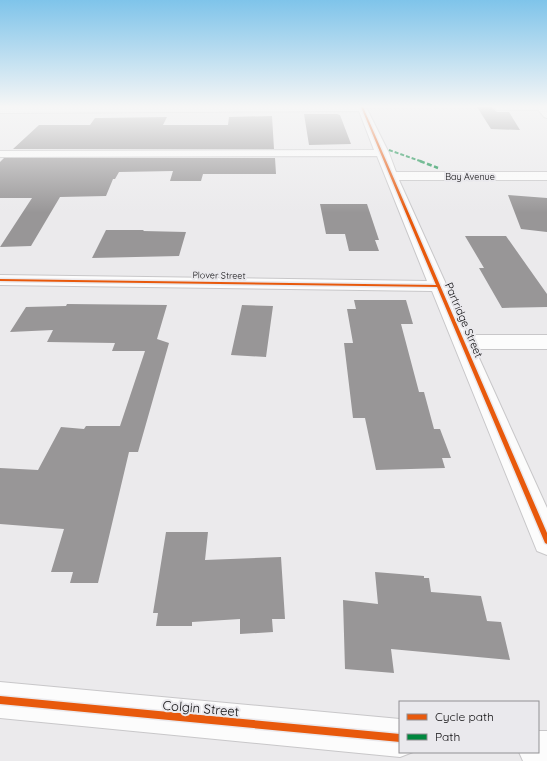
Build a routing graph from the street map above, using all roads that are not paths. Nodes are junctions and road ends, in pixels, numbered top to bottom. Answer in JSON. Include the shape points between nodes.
{"nodes":[{"id":1,"x":378,"y":143,"type":"edge"},
{"id":2,"x":383,"y":153,"type":"junction"},
{"id":3,"x":0,"y":154,"type":"edge"},
{"id":4,"x":392,"y":176,"type":"junction"},
{"id":5,"x":547,"y":176,"type":"edge"},
{"id":6,"x":0,"y":280,"type":"edge"},
{"id":7,"x":438,"y":286,"type":"junction"},
{"id":8,"x":462,"y":342,"type":"junction"},
{"id":9,"x":547,"y":342,"type":"edge"},
{"id":10,"x":547,"y":541,"type":"edge"},
{"id":11,"x":0,"y":700,"type":"edge"},
{"id":12,"x":399,"y":738,"type":"edge"}],
"edges":[{"from":1,"to":2,"type":"street","name":"Partridge Street"},
{"from":2,"to":3,"type":"street"},
{"from":2,"to":4,"type":"street","name":"Partridge Street"},
{"from":4,"to":5,"type":"street","name":"Bay Avenue"},
{"from":4,"to":7,"type":"street","name":"Partridge Street"},
{"from":6,"to":7,"type":"street","name":"Plover Street"},
{"from":7,"to":8,"type":"street","name":"Partridge Street"},
{"from":8,"to":9,"type":"street"},
{"from":8,"to":10,"type":"street","name":"Partridge Street"},
{"from":11,"to":12,"type":"street","name":"Colgin Street"}]}
